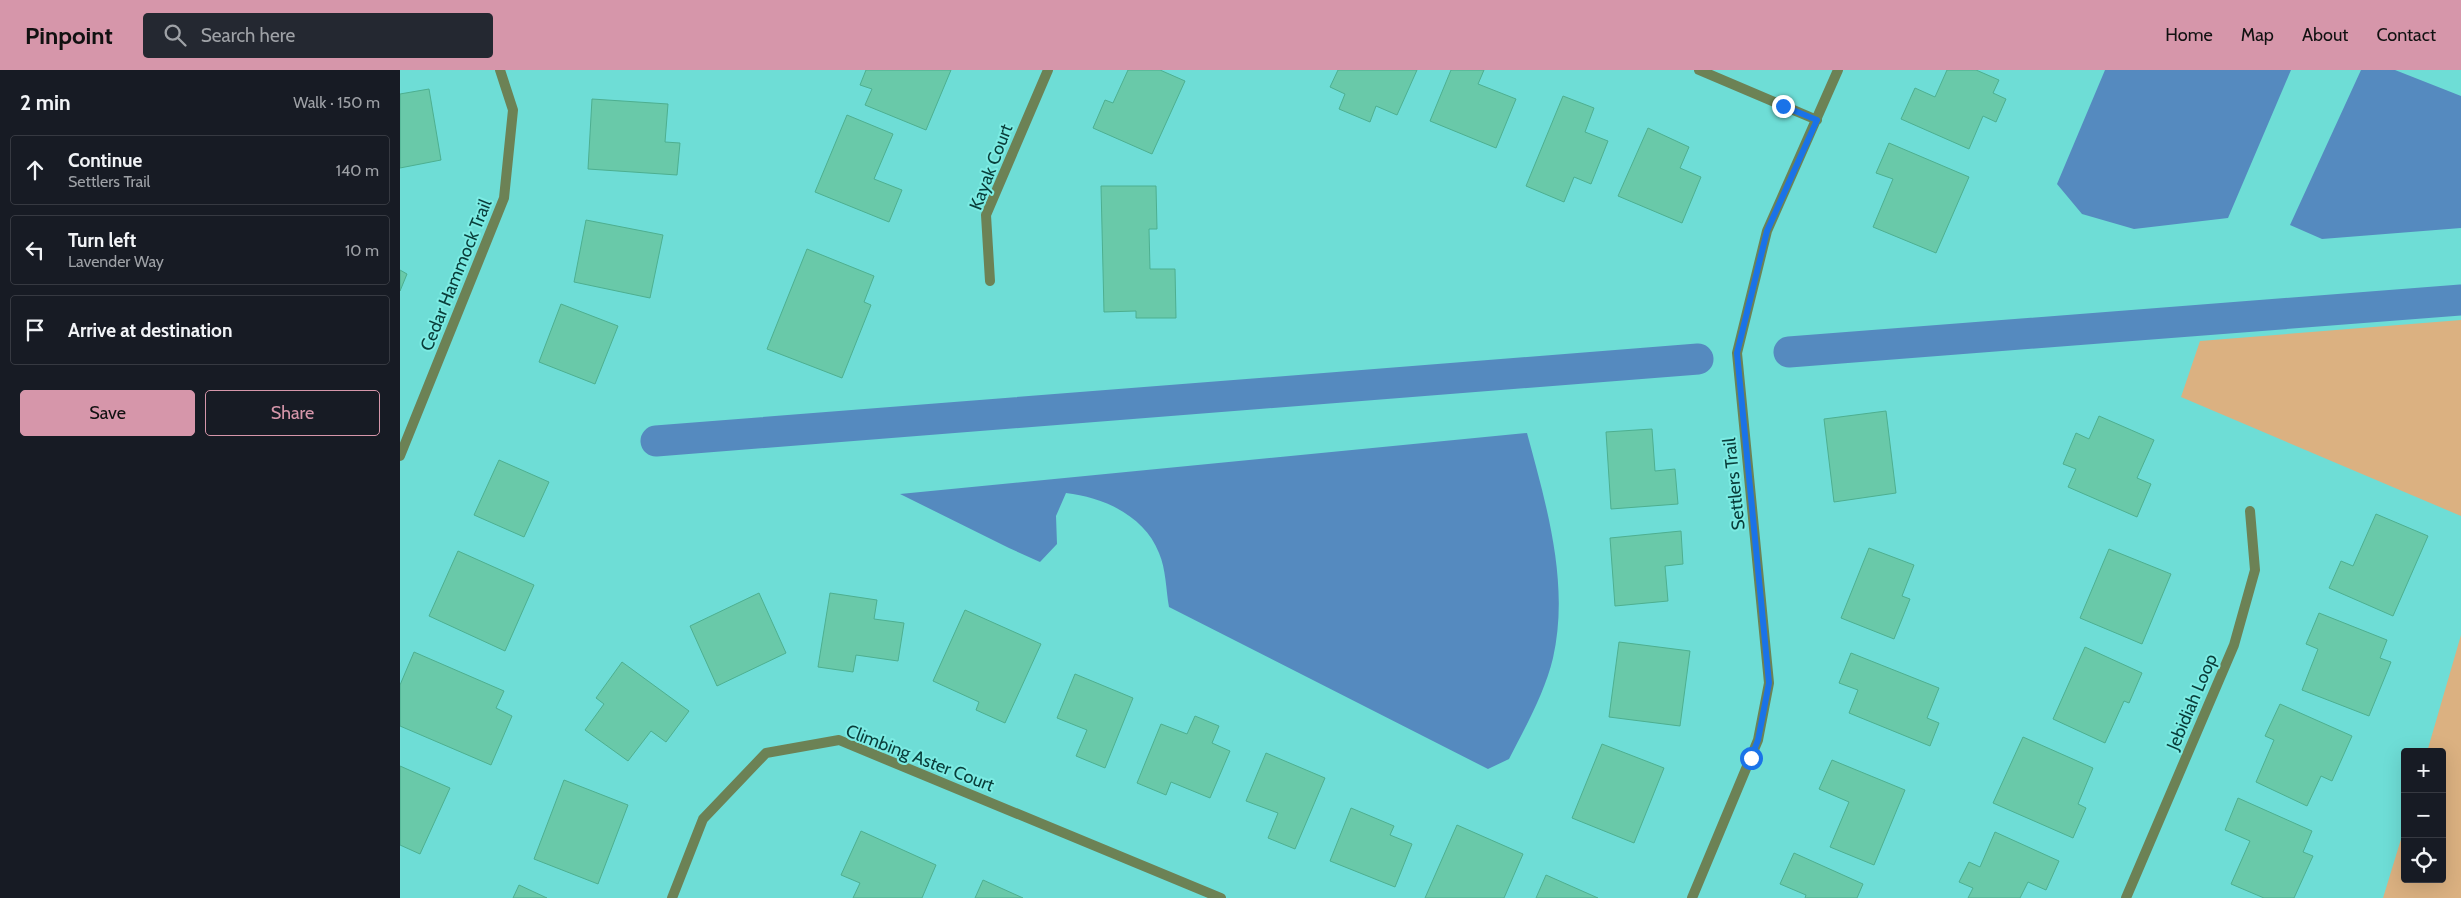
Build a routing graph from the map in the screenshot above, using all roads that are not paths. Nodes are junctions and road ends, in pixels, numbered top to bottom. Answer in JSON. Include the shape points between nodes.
{"nodes":[{"id":1,"x":500,"y":70,"type":"edge"},
{"id":2,"x":1048,"y":70,"type":"edge"},
{"id":3,"x":1699,"y":70,"type":"edge"},
{"id":4,"x":1838,"y":70,"type":"edge"},
{"id":5,"x":1817,"y":120,"type":"junction"},
{"id":6,"x":990,"y":281,"type":"dead end"},
{"id":7,"x":400,"y":456,"type":"edge"},
{"id":8,"x":2250,"y":511,"type":"dead end"},
{"id":9,"x":672,"y":898,"type":"edge"},
{"id":10,"x":1221,"y":898,"type":"edge"},
{"id":11,"x":1692,"y":898,"type":"edge"},
{"id":12,"x":2126,"y":898,"type":"edge"}],
"edges":[{"from":1,"to":7,"type":"street","name":"Cedar Hammock Trail","via":[[513,110],[504,198]]},
{"from":2,"to":6,"type":"street","name":"Kayak Court","via":[[986,215]]},
{"from":3,"to":5,"type":"street"},
{"from":4,"to":5,"type":"street","name":"Settlers Trail"},
{"from":5,"to":11,"type":"street","name":"Settlers Trail","via":[[1767,231],[1737,353],[1769,683],[1758,740]]},
{"from":8,"to":12,"type":"street","name":"Jebidiah Loop","via":[[2255,570],[2234,645]]},
{"from":9,"to":10,"type":"street","name":"Climbing Aster Court","via":[[703,819],[766,753],[839,740]]}]}
